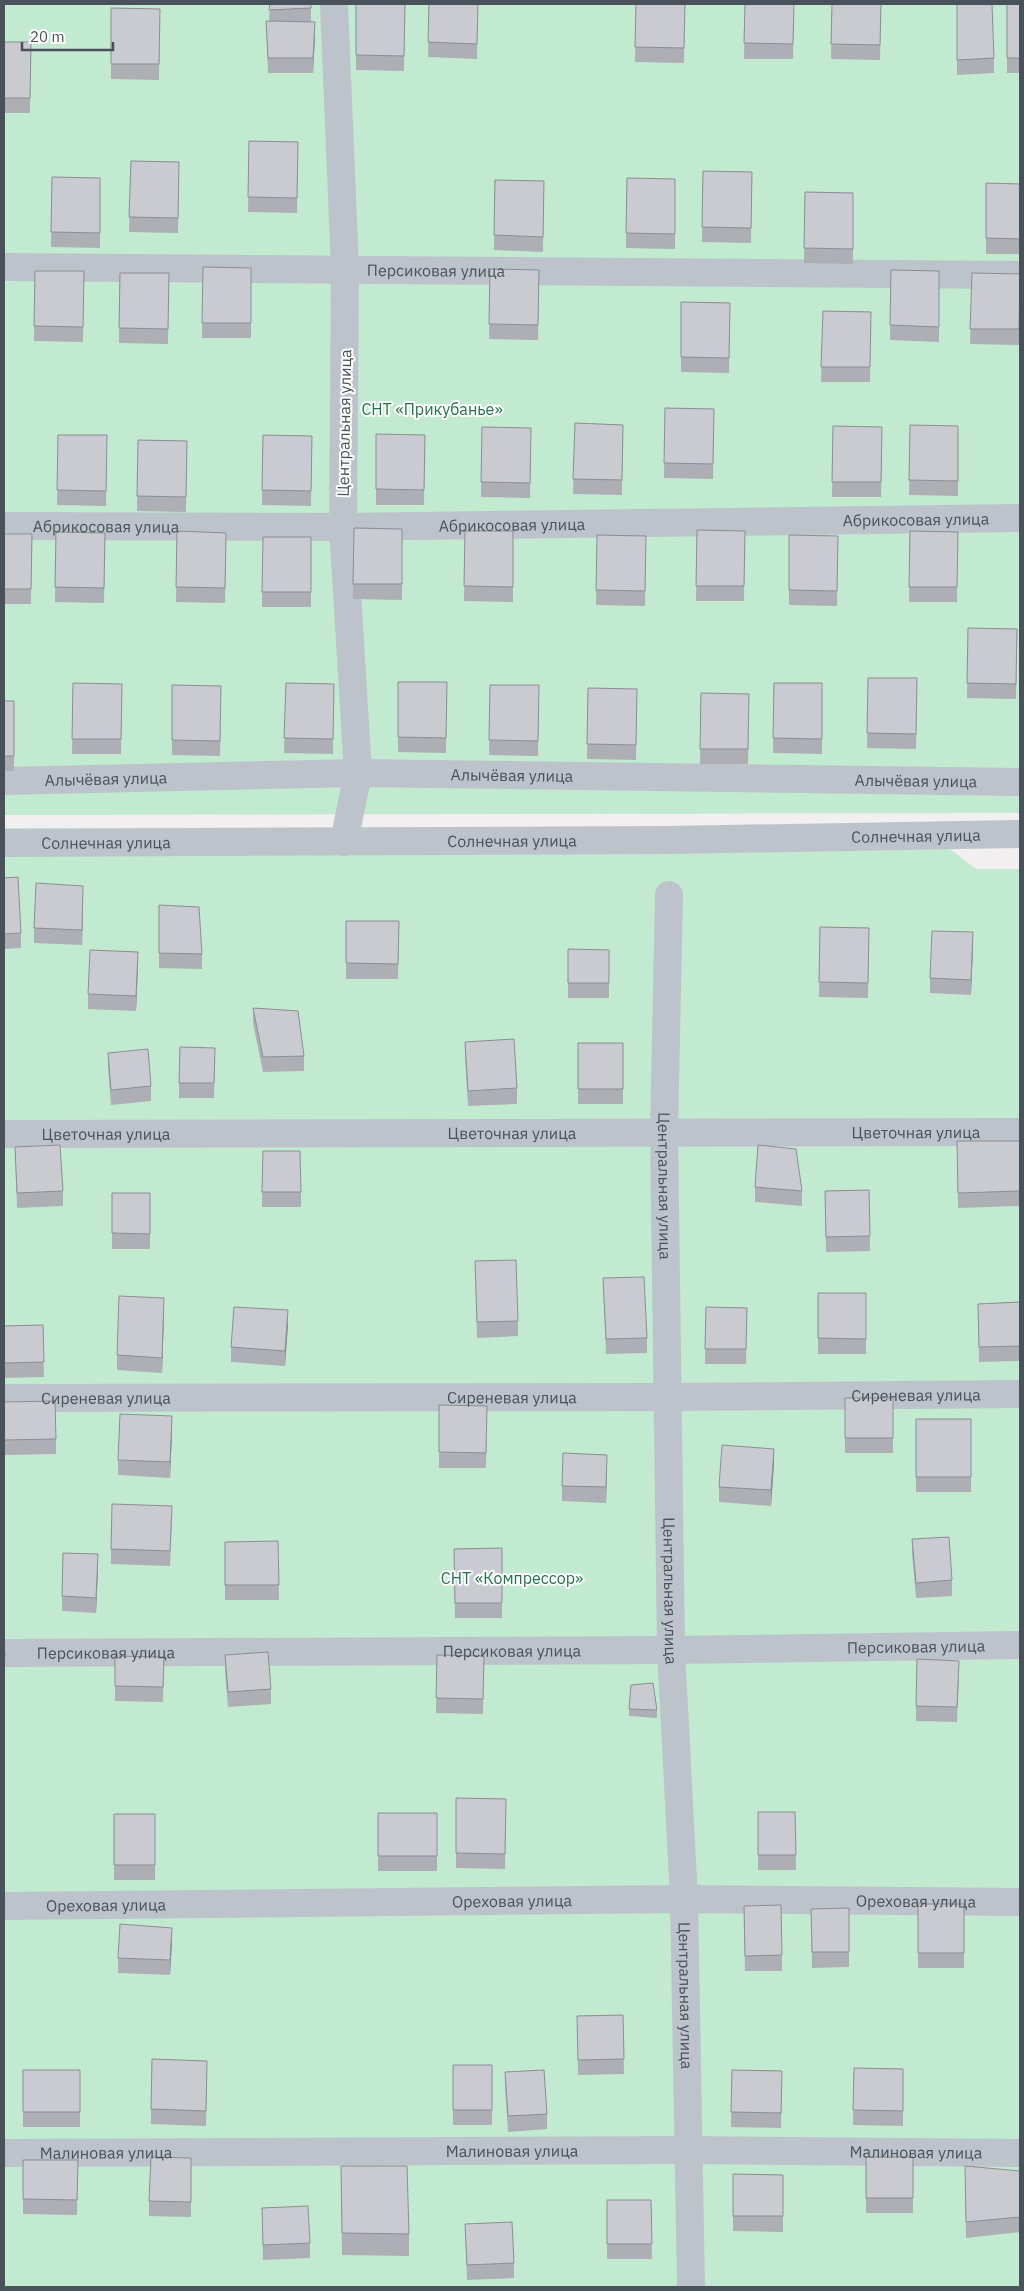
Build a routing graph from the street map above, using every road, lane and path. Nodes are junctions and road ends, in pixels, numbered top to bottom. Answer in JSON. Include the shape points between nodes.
{"nodes":[{"id":1,"x":334,"y":4,"type":"edge"},
{"id":2,"x":4,"y":267,"type":"edge"},
{"id":3,"x":345,"y":269,"type":"junction"},
{"id":4,"x":1020,"y":275,"type":"edge"},
{"id":5,"x":1020,"y":518,"type":"edge"},
{"id":6,"x":4,"y":526,"type":"edge"},
{"id":7,"x":343,"y":527,"type":"junction"},
{"id":8,"x":358,"y":773,"type":"junction"},
{"id":9,"x":4,"y":781,"type":"edge"},
{"id":10,"x":1020,"y":782,"type":"edge"},
{"id":11,"x":1020,"y":834,"type":"edge"},
{"id":12,"x":344,"y":842,"type":"junction"},
{"id":13,"x":4,"y":843,"type":"edge"},
{"id":14,"x":669,"y":895,"type":"dead end"},
{"id":15,"x":664,"y":1132,"type":"junction"},
{"id":16,"x":1020,"y":1132,"type":"edge"},
{"id":17,"x":4,"y":1134,"type":"edge"},
{"id":18,"x":1020,"y":1394,"type":"edge"},
{"id":19,"x":667,"y":1397,"type":"junction"},
{"id":20,"x":4,"y":1398,"type":"edge"},
{"id":21,"x":1020,"y":1645,"type":"edge"},
{"id":22,"x":671,"y":1650,"type":"junction"},
{"id":23,"x":4,"y":1653,"type":"edge"},
{"id":24,"x":684,"y":1899,"type":"junction"},
{"id":25,"x":1020,"y":1902,"type":"edge"},
{"id":26,"x":4,"y":1906,"type":"edge"},
{"id":27,"x":690,"y":2150,"type":"junction"},
{"id":28,"x":4,"y":2153,"type":"edge"},
{"id":29,"x":1020,"y":2153,"type":"edge"},
{"id":30,"x":691,"y":2287,"type":"edge"}],
"edges":[{"from":1,"to":3,"type":"street","name":"Центральная улица"},
{"from":2,"to":3,"type":"street","name":"Персиковая улица"},
{"from":3,"to":4,"type":"street","name":"Персиковая улица"},
{"from":3,"to":7,"type":"street","name":"Центральная улица"},
{"from":5,"to":7,"type":"street","name":"Абрикосовая улица"},
{"from":6,"to":7,"type":"street","name":"Абрикосовая улица"},
{"from":7,"to":8,"type":"street","name":"Центральная улица"},
{"from":8,"to":9,"type":"street","name":"Алычёвая улица"},
{"from":8,"to":10,"type":"street","name":"Алычёвая улица"},
{"from":8,"to":12,"type":"street","name":"Центральная улица"},
{"from":11,"to":12,"type":"street","name":"Солнечная улица"},
{"from":12,"to":13,"type":"street","name":"Солнечная улица"},
{"from":14,"to":15,"type":"street","name":"Центральная улица"},
{"from":15,"to":16,"type":"street","name":"Цветочная улица"},
{"from":15,"to":17,"type":"street","name":"Цветочная улица"},
{"from":15,"to":19,"type":"street","name":"Центральная улица"},
{"from":18,"to":19,"type":"street","name":"Сиреневая улица"},
{"from":19,"to":20,"type":"street","name":"Сиреневая улица"},
{"from":19,"to":22,"type":"street","name":"Центральная улица"},
{"from":21,"to":22,"type":"street","name":"Персиковая улица"},
{"from":22,"to":23,"type":"street","name":"Персиковая улица"},
{"from":22,"to":24,"type":"street","name":"Центральная улица"},
{"from":24,"to":25,"type":"street","name":"Ореховая улица"},
{"from":24,"to":26,"type":"street","name":"Ореховая улица"},
{"from":24,"to":27,"type":"street","name":"Центральная улица"},
{"from":27,"to":28,"type":"street","name":"Малиновая улица"},
{"from":27,"to":29,"type":"street","name":"Малиновая улица"},
{"from":27,"to":30,"type":"street","name":"Центральная улица"}]}
